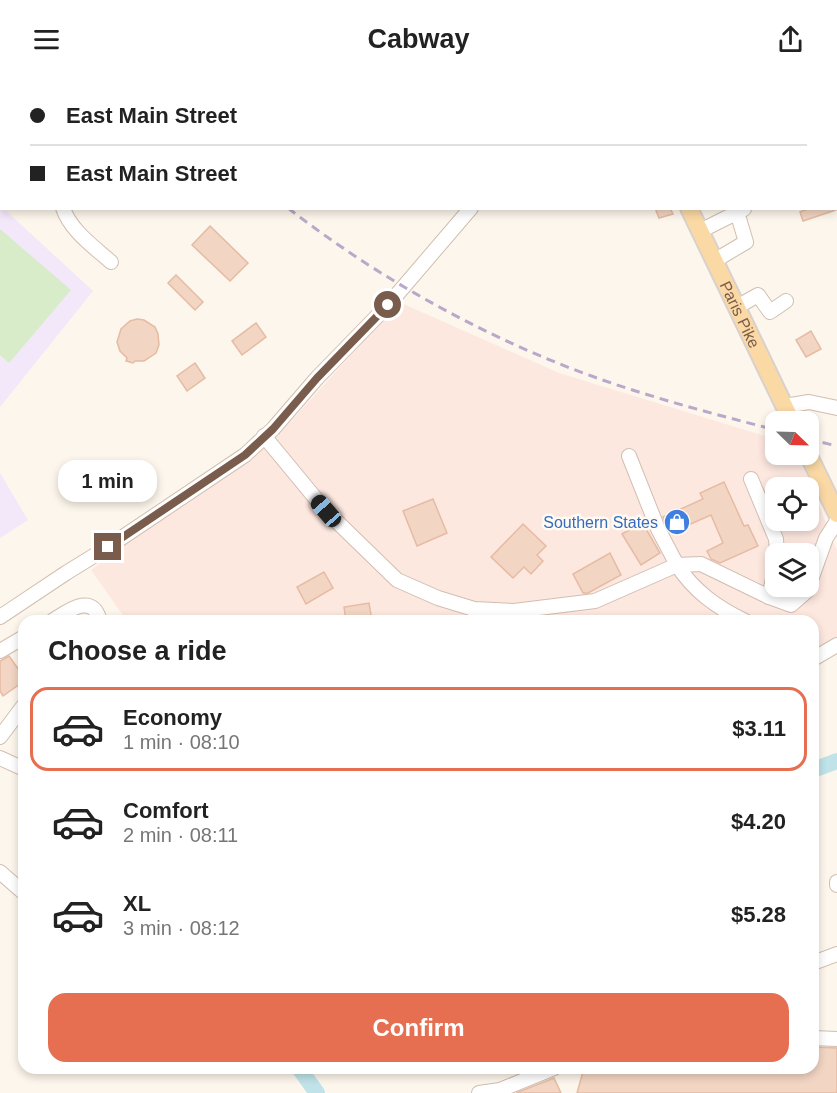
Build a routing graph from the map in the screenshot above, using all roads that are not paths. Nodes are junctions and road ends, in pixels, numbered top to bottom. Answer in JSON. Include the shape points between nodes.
{"nodes":[{"id":1,"x":64,"y":210,"type":"edge"},
{"id":2,"x":466,"y":210,"type":"edge"},
{"id":3,"x":689,"y":210,"type":"edge"},
{"id":4,"x":740,"y":210,"type":"edge"},
{"id":5,"x":700,"y":231,"type":"junction"},
{"id":6,"x":714,"y":261,"type":"junction"},
{"id":7,"x":111,"y":262,"type":"dead end"},
{"id":8,"x":786,"y":302,"type":"dead end"},
{"id":9,"x":736,"y":307,"type":"junction"},
{"id":10,"x":785,"y":406,"type":"junction"},
{"id":11,"x":837,"y":408,"type":"edge"},
{"id":12,"x":787,"y":411,"type":"edge"},
{"id":13,"x":264,"y":436,"type":"junction"},
{"id":14,"x":629,"y":456,"type":"dead end"},
{"id":15,"x":813,"y":465,"type":"edge"},
{"id":16,"x":751,"y":479,"type":"dead end"},
{"id":17,"x":837,"y":514,"type":"edge"},
{"id":18,"x":837,"y":521,"type":"edge"},
{"id":19,"x":776,"y":543,"type":"edge"},
{"id":20,"x":819,"y":558,"type":"edge"},
{"id":21,"x":677,"y":565,"type":"junction"},
{"id":22,"x":765,"y":595,"type":"edge"},
{"id":23,"x":769,"y":597,"type":"edge"},
{"id":24,"x":800,"y":597,"type":"edge"},
{"id":25,"x":62,"y":615,"type":"edge"},
{"id":26,"x":98,"y":615,"type":"edge"},
{"id":27,"x":735,"y":615,"type":"edge"},
{"id":28,"x":0,"y":617,"type":"edge"},
{"id":29,"x":18,"y":640,"type":"edge"},
{"id":30,"x":819,"y":644,"type":"edge"},
{"id":31,"x":834,"y":646,"type":"edge"},
{"id":32,"x":0,"y":651,"type":"edge"},
{"id":33,"x":819,"y":655,"type":"edge"},
{"id":34,"x":18,"y":713,"type":"edge"},
{"id":35,"x":0,"y":737,"type":"edge"},
{"id":36,"x":0,"y":758,"type":"edge"},
{"id":37,"x":18,"y":766,"type":"edge"},
{"id":38,"x":0,"y":872,"type":"edge"},
{"id":39,"x":18,"y":888,"type":"edge"},
{"id":40,"x":837,"y":954,"type":"edge"},
{"id":41,"x":819,"y":961,"type":"edge"},
{"id":42,"x":819,"y":1038,"type":"edge"},
{"id":43,"x":837,"y":1039,"type":"edge"},
{"id":44,"x":539,"y":1074,"type":"edge"},
{"id":45,"x":479,"y":1093,"type":"edge"}],
"edges":[{"from":1,"to":7,"type":"street","via":[[82,236]]},
{"from":2,"to":13,"type":"street","via":[[388,305]]},
{"from":3,"to":5,"type":"main road","name":"Paris Pike"},
{"from":4,"to":5,"type":"street"},
{"from":4,"to":6,"type":"street","via":[[746,242]]},
{"from":5,"to":6,"type":"main road","name":"Paris Pike"},
{"from":6,"to":9,"type":"main road","name":"Paris Pike"},
{"from":8,"to":9,"type":"street","via":[[770,312],[758,295]]},
{"from":9,"to":10,"type":"main road","name":"Paris Pike"},
{"from":10,"to":11,"type":"street","via":[[809,402]]},
{"from":10,"to":12,"type":"main road","name":"Paris Pike"},
{"from":13,"to":21,"type":"street","via":[[326,511],[397,580],[438,598],[474,609],[514,611],[596,602]]},
{"from":13,"to":28,"type":"street","via":[[229,466]]},
{"from":14,"to":21,"type":"street"},
{"from":15,"to":17,"type":"main road"},
{"from":16,"to":19,"type":"street"},
{"from":18,"to":20,"type":"street"},
{"from":21,"to":22,"type":"street","via":[[701,564]]},
{"from":21,"to":27,"type":"street","via":[[707,599]]},
{"from":23,"to":24,"type":"street","via":[[791,605]]},
{"from":25,"to":26,"type":"street","via":[[84,605]]},
{"from":29,"to":32,"type":"street"},
{"from":30,"to":31,"type":"street"},
{"from":31,"to":33,"type":"street"},
{"from":34,"to":35,"type":"street"},
{"from":36,"to":37,"type":"street"},
{"from":38,"to":39,"type":"street"},
{"from":40,"to":41,"type":"street"},
{"from":42,"to":43,"type":"street"},
{"from":44,"to":45,"type":"street","via":[[500,1090]]}]}
